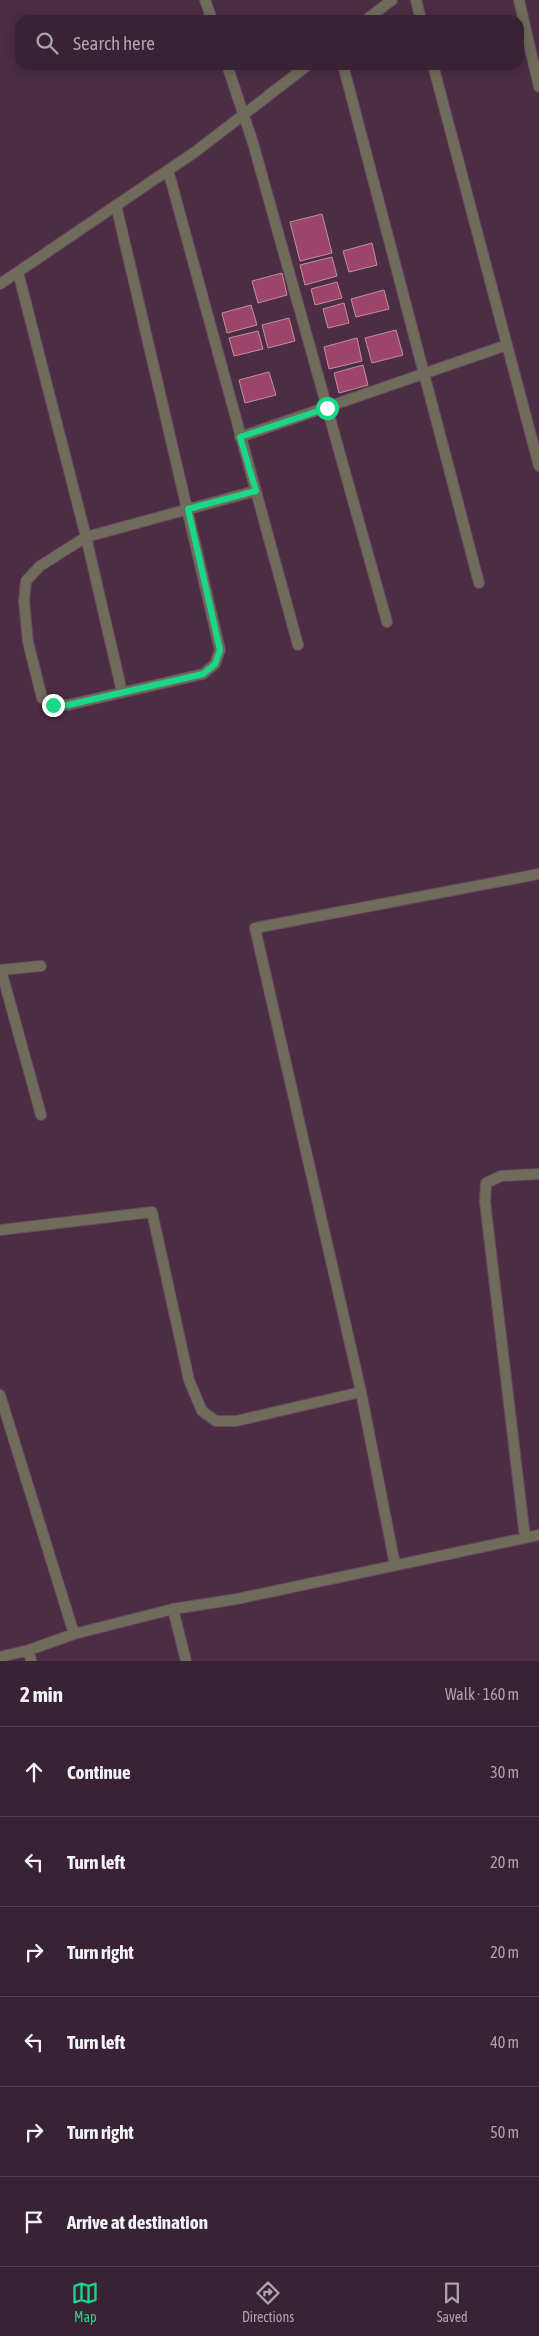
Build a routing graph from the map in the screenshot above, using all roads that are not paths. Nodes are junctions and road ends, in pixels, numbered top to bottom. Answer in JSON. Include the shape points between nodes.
{"nodes":[{"id":1,"x":205,"y":0,"type":"edge"},
{"id":2,"x":392,"y":0,"type":"edge"},
{"id":3,"x":416,"y":0,"type":"edge"},
{"id":4,"x":519,"y":0,"type":"edge"},
{"id":5,"x":210,"y":15,"type":"edge"},
{"id":6,"x":372,"y":15,"type":"edge"},
{"id":7,"x":420,"y":15,"type":"edge"},
{"id":8,"x":522,"y":15,"type":"edge"},
{"id":9,"x":524,"y":22,"type":"edge"},
{"id":10,"x":229,"y":70,"type":"edge"},
{"id":11,"x":301,"y":70,"type":"edge"},
{"id":12,"x":344,"y":70,"type":"edge"},
{"id":13,"x":434,"y":70,"type":"edge"},
{"id":14,"x":539,"y":87,"type":"edge"},
{"id":15,"x":244,"y":114,"type":"junction"},
{"id":16,"x":168,"y":170,"type":"junction"},
{"id":17,"x":116,"y":205,"type":"junction"},
{"id":18,"x":18,"y":272,"type":"junction"},
{"id":19,"x":0,"y":284,"type":"edge"},
{"id":20,"x":507,"y":346,"type":"junction"},
{"id":21,"x":424,"y":374,"type":"junction"},
{"id":22,"x":327,"y":408,"type":"junction"},
{"id":23,"x":240,"y":437,"type":"junction"},
{"id":24,"x":539,"y":466,"type":"edge"},
{"id":25,"x":256,"y":491,"type":"junction"},
{"id":26,"x":188,"y":509,"type":"junction"},
{"id":27,"x":86,"y":538,"type":"junction"},
{"id":28,"x":479,"y":583,"type":"dead end"},
{"id":29,"x":387,"y":622,"type":"dead end"},
{"id":30,"x":298,"y":645,"type":"dead end"},
{"id":31,"x":122,"y":692,"type":"junction"},
{"id":32,"x":539,"y":874,"type":"edge"},
{"id":33,"x":41,"y":966,"type":"dead end"},
{"id":34,"x":0,"y":970,"type":"edge"},
{"id":35,"x":41,"y":1115,"type":"dead end"},
{"id":36,"x":539,"y":1174,"type":"edge"},
{"id":37,"x":0,"y":1230,"type":"edge"},
{"id":38,"x":362,"y":1392,"type":"junction"},
{"id":39,"x":0,"y":1395,"type":"edge"},
{"id":40,"x":539,"y":1535,"type":"edge"},
{"id":41,"x":525,"y":1538,"type":"junction"},
{"id":42,"x":396,"y":1565,"type":"junction"},
{"id":43,"x":173,"y":1608,"type":"junction"},
{"id":44,"x":74,"y":1634,"type":"junction"},
{"id":45,"x":29,"y":1650,"type":"junction"},
{"id":46,"x":0,"y":1657,"type":"edge"},
{"id":47,"x":31,"y":1661,"type":"edge"},
{"id":48,"x":186,"y":1661,"type":"edge"}],
"edges":[{"from":1,"to":5,"type":"street"},
{"from":2,"to":6,"type":"street"},
{"from":3,"to":7,"type":"street"},
{"from":4,"to":8,"type":"street"},
{"from":9,"to":14,"type":"street"},
{"from":10,"to":15,"type":"street"},
{"from":11,"to":15,"type":"street"},
{"from":12,"to":21,"type":"street"},
{"from":13,"to":20,"type":"street"},
{"from":15,"to":16,"type":"street"},
{"from":15,"to":22,"type":"street"},
{"from":16,"to":17,"type":"street"},
{"from":16,"to":23,"type":"street"},
{"from":17,"to":18,"type":"street"},
{"from":17,"to":26,"type":"street"},
{"from":18,"to":19,"type":"street"},
{"from":18,"to":27,"type":"street"},
{"from":20,"to":21,"type":"street"},
{"from":20,"to":24,"type":"street"},
{"from":21,"to":22,"type":"street"},
{"from":21,"to":28,"type":"street"},
{"from":22,"to":23,"type":"street"},
{"from":22,"to":29,"type":"street"},
{"from":23,"to":25,"type":"street"},
{"from":25,"to":26,"type":"street"},
{"from":25,"to":30,"type":"street"},
{"from":26,"to":27,"type":"street"},
{"from":26,"to":31,"type":"street","via":[[220,650],[218,657],[203,674]]},
{"from":27,"to":31,"type":"street"},
{"from":27,"to":31,"type":"street","via":[[40,566],[26,581],[24,601],[28,642],[42,698],[53,705],[68,705]]},
{"from":32,"to":38,"type":"street","via":[[255,928]]},
{"from":33,"to":34,"type":"street"},
{"from":34,"to":35,"type":"street"},
{"from":36,"to":41,"type":"street","via":[[501,1176],[486,1183],[485,1202]]},
{"from":37,"to":38,"type":"street","via":[[152,1212],[189,1380],[202,1411],[216,1421],[236,1421]]},
{"from":38,"to":42,"type":"street"},
{"from":39,"to":44,"type":"street"},
{"from":40,"to":41,"type":"street"},
{"from":41,"to":42,"type":"street"},
{"from":42,"to":43,"type":"street","via":[[237,1599]]},
{"from":43,"to":44,"type":"street"},
{"from":43,"to":48,"type":"street"},
{"from":44,"to":45,"type":"street"},
{"from":45,"to":46,"type":"street"},
{"from":45,"to":47,"type":"street"}]}
